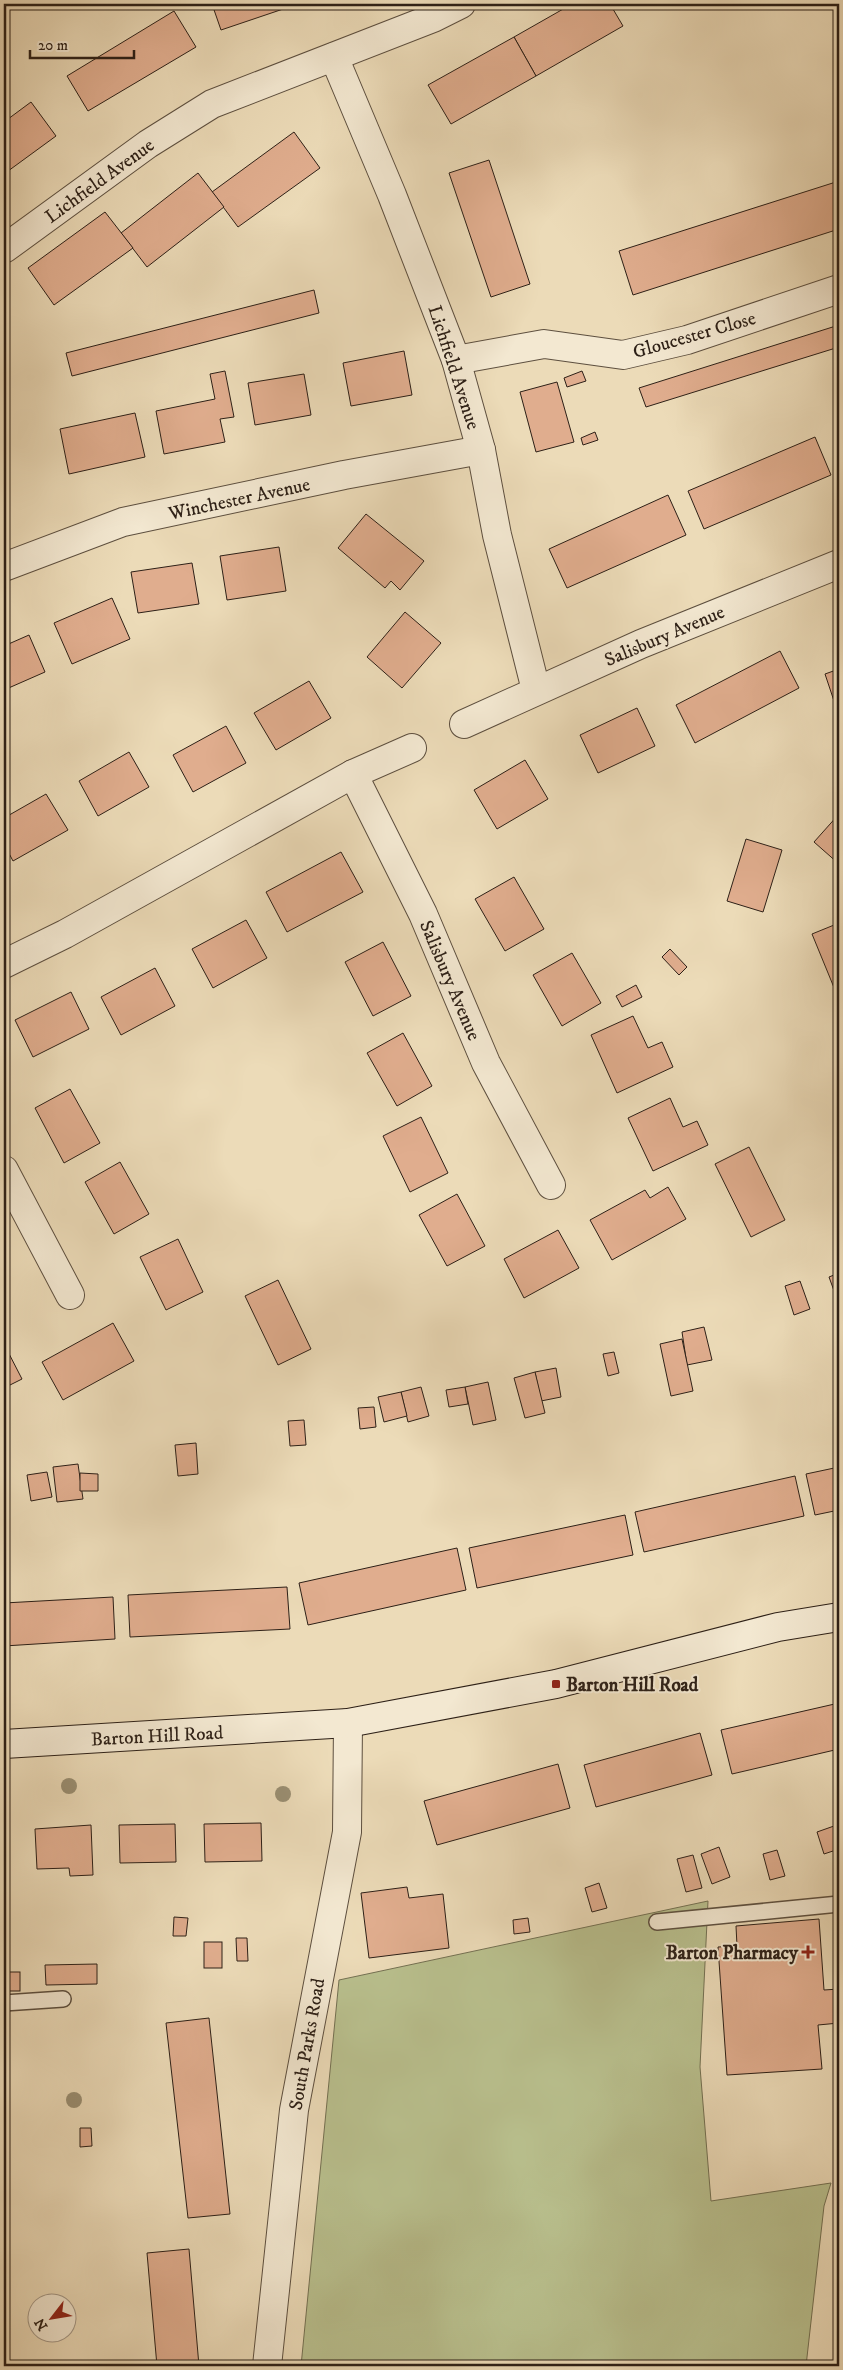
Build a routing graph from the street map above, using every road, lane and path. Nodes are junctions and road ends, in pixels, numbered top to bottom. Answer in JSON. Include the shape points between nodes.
{"nodes":[{"id":1,"x":461,"y":4,"type":"edge"},
{"id":2,"x":334,"y":57,"type":"junction"},
{"id":3,"x":4,"y":249,"type":"edge"},
{"id":4,"x":839,"y":289,"type":"edge"},
{"id":5,"x":456,"y":360,"type":"junction"},
{"id":6,"x":481,"y":450,"type":"junction"},
{"id":7,"x":839,"y":564,"type":"edge"},
{"id":8,"x":4,"y":567,"type":"edge"},
{"id":9,"x":536,"y":690,"type":"junction"},
{"id":10,"x":464,"y":724,"type":"dead end"},
{"id":11,"x":412,"y":748,"type":"dead end"},
{"id":12,"x":353,"y":774,"type":"junction"},
{"id":13,"x":4,"y":964,"type":"edge"},
{"id":14,"x":4,"y":1170,"type":"edge"},
{"id":15,"x":550,"y":1185,"type":"dead end"},
{"id":16,"x":70,"y":1295,"type":"dead end"},
{"id":17,"x":839,"y":1617,"type":"edge"},
{"id":18,"x":348,"y":1724,"type":"junction"},
{"id":19,"x":4,"y":1744,"type":"edge"},
{"id":20,"x":839,"y":1904,"type":"edge"},
{"id":21,"x":657,"y":1922,"type":"dead end"},
{"id":22,"x":63,"y":1999,"type":"dead end"},
{"id":23,"x":4,"y":2003,"type":"edge"},
{"id":24,"x":267,"y":2366,"type":"edge"}],
"edges":[{"from":1,"to":2,"type":"street","name":"Lichfield Avenue"},
{"from":2,"to":3,"type":"street","name":"Lichfield Avenue","via":[[212,104],[148,144]]},
{"from":2,"to":5,"type":"street","name":"Lichfield Avenue"},
{"from":4,"to":5,"type":"street","name":"Gloucester Close","via":[[686,340],[623,354],[544,344]]},
{"from":5,"to":6,"type":"street","name":"Lichfield Avenue"},
{"from":6,"to":8,"type":"street","name":"Winchester Avenue","via":[[122,522]]},
{"from":6,"to":9,"type":"street","name":"Lichfield Avenue","via":[[496,535]]},
{"from":7,"to":9,"type":"street","name":"Salisbury Avenue"},
{"from":9,"to":10,"type":"street","name":"Salisbury Avenue"},
{"from":11,"to":12,"type":"street"},
{"from":12,"to":13,"type":"street","via":[[65,934]]},
{"from":12,"to":15,"type":"street","name":"Salisbury Avenue","via":[[423,914],[486,1063]]},
{"from":14,"to":16,"type":"street"},
{"from":17,"to":18,"type":"street","name":"Barton Hill Road","via":[[778,1627],[556,1684]]},
{"from":18,"to":19,"type":"street","name":"Barton Hill Road"},
{"from":18,"to":24,"type":"street","name":"South Parks Road","via":[[347,1832],[294,2110]]},
{"from":20,"to":21,"type":"lane"},
{"from":22,"to":23,"type":"lane"}]}
